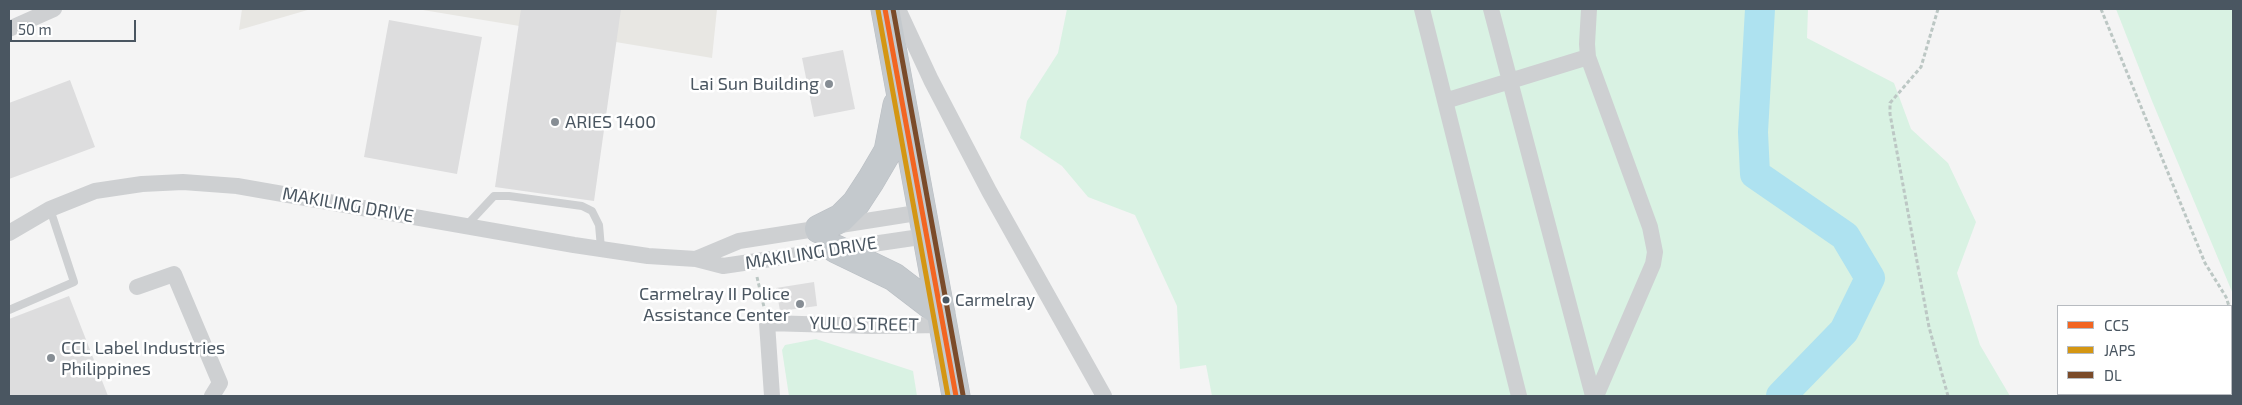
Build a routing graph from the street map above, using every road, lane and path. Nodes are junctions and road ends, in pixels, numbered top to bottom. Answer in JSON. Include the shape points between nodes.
{"nodes":[{"id":1,"x":54,"y":9,"type":"edge"},
{"id":2,"x":885,"y":9,"type":"edge"},
{"id":3,"x":898,"y":9,"type":"edge"},
{"id":4,"x":1422,"y":9,"type":"edge"},
{"id":5,"x":1491,"y":9,"type":"edge"},
{"id":6,"x":1589,"y":9,"type":"edge"},
{"id":7,"x":1938,"y":9,"type":"edge"},
{"id":8,"x":2101,"y":9,"type":"edge"},
{"id":9,"x":9,"y":29,"type":"edge"},
{"id":10,"x":1588,"y":57,"type":"junction"},
{"id":11,"x":1509,"y":83,"type":"junction"},
{"id":12,"x":900,"y":89,"type":"junction"},
{"id":13,"x":1445,"y":101,"type":"junction"},
{"id":14,"x":50,"y":209,"type":"junction"},
{"id":15,"x":925,"y":224,"type":"junction"},
{"id":16,"x":466,"y":226,"type":"junction"},
{"id":17,"x":818,"y":228,"type":"junction"},
{"id":18,"x":9,"y":233,"type":"edge"},
{"id":19,"x":601,"y":248,"type":"junction"},
{"id":20,"x":836,"y":249,"type":"junction"},
{"id":21,"x":696,"y":259,"type":"junction"},
{"id":22,"x":755,"y":262,"type":"junction"},
{"id":23,"x":137,"y":287,"type":"dead end"},
{"id":24,"x":2229,"y":305,"type":"edge"},
{"id":25,"x":9,"y":310,"type":"edge"},
{"id":26,"x":942,"y":319,"type":"junction"},
{"id":27,"x":767,"y":323,"type":"junction"},
{"id":28,"x":212,"y":396,"type":"edge"},
{"id":29,"x":772,"y":396,"type":"edge"},
{"id":30,"x":956,"y":396,"type":"edge"},
{"id":31,"x":1104,"y":396,"type":"edge"},
{"id":32,"x":1519,"y":396,"type":"edge"},
{"id":33,"x":1594,"y":396,"type":"edge"},
{"id":34,"x":1948,"y":396,"type":"edge"}],
"edges":[{"from":1,"to":9,"type":"street"},
{"from":2,"to":12,"type":"highway"},
{"from":3,"to":31,"type":"street","via":[[989,191]]},
{"from":4,"to":13,"type":"street"},
{"from":5,"to":11,"type":"street"},
{"from":6,"to":10,"type":"street"},
{"from":7,"to":34,"type":"path","via":[[1921,68],[1890,103],[1890,114],[1929,327]]},
{"from":8,"to":24,"type":"path","via":[[2205,263]]},
{"from":10,"to":11,"type":"street"},
{"from":10,"to":33,"type":"street","via":[[1650,227],[1655,252],[1653,264]]},
{"from":11,"to":13,"type":"street"},
{"from":11,"to":33,"type":"street"},
{"from":12,"to":15,"type":"highway"},
{"from":12,"to":17,"type":"highway","via":[[888,151],[871,180],[841,218]]},
{"from":13,"to":32,"type":"street"},
{"from":14,"to":16,"type":"street","name":"MAKILING DRIVE","via":[[95,191],[183,182],[237,186]]},
{"from":14,"to":18,"type":"street","name":"MAKILING DRIVE"},
{"from":14,"to":25,"type":"lane","via":[[74,282]]},
{"from":15,"to":17,"type":"street","name":"MAKILING DRIVE"},
{"from":15,"to":20,"type":"street","name":"MAKILING DRIVE"},
{"from":15,"to":26,"type":"highway"},
{"from":16,"to":19,"type":"street","name":"MAKILING DRIVE"},
{"from":16,"to":19,"type":"lane","via":[[494,196],[582,206],[592,211],[599,225]]},
{"from":17,"to":21,"type":"street","name":"MAKILING DRIVE","via":[[739,241]]},
{"from":19,"to":21,"type":"street","name":"MAKILING DRIVE","via":[[648,256]]},
{"from":20,"to":22,"type":"street","name":"MAKILING DRIVE"},
{"from":20,"to":26,"type":"highway","via":[[894,278]]},
{"from":21,"to":22,"type":"street","name":"MAKILING DRIVE","via":[[722,266]]},
{"from":22,"to":27,"type":"path"},
{"from":23,"to":28,"type":"street","via":[[174,274],[220,383]]},
{"from":26,"to":27,"type":"street","name":"YULO STREET","via":[[872,326]]},
{"from":26,"to":30,"type":"highway"},
{"from":27,"to":29,"type":"street"}]}
